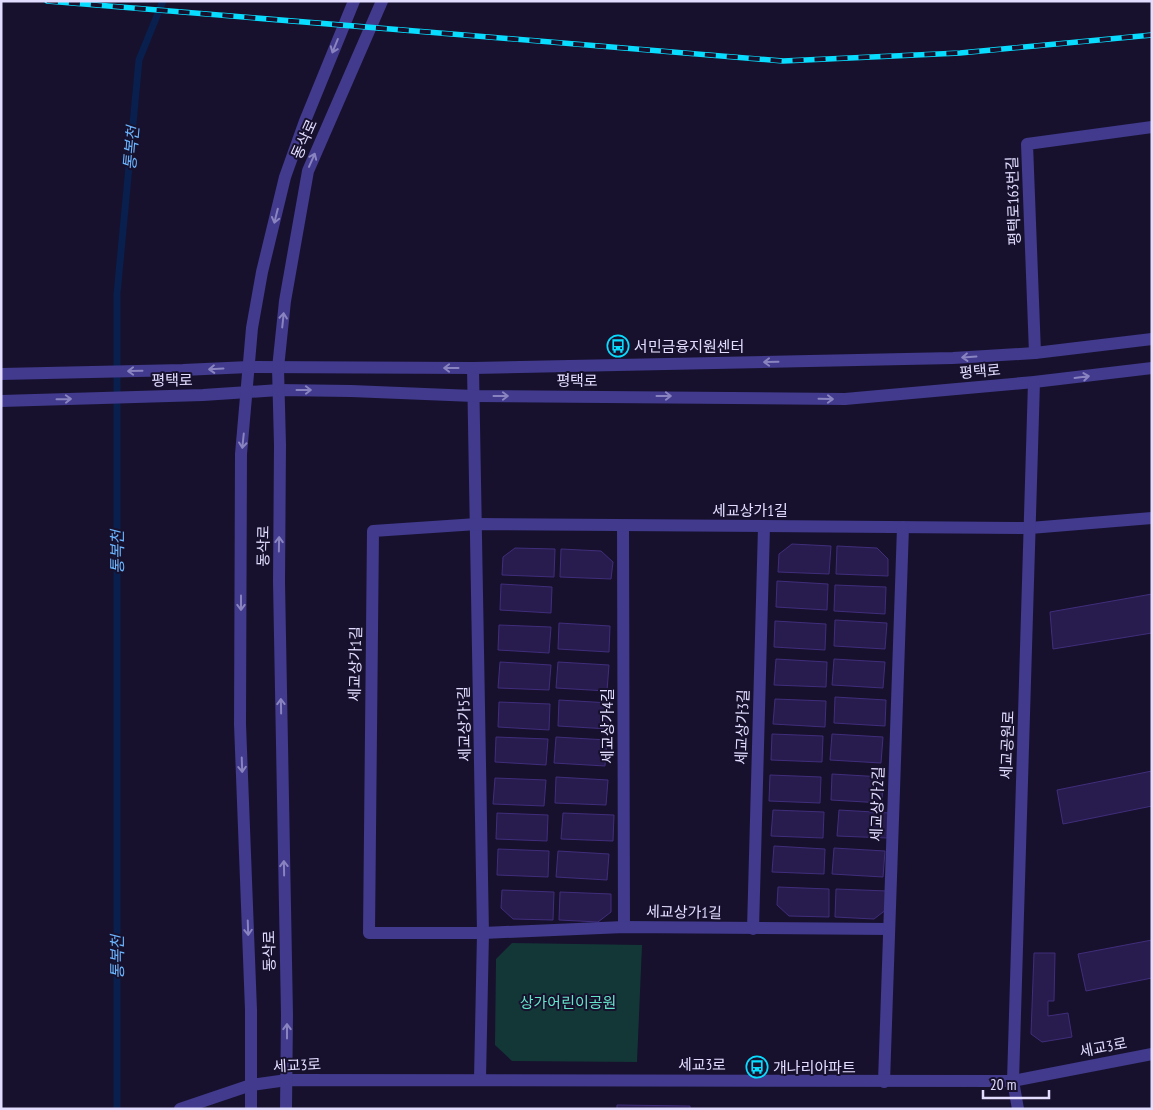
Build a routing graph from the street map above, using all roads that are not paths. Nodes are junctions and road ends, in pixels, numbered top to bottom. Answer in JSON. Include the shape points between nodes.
{"nodes":[{"id":1,"x":354,"y":1,"type":"edge"},
{"id":2,"x":382,"y":1,"type":"edge"},
{"id":3,"x":1152,"y":127,"type":"edge"},
{"id":4,"x":1152,"y":338,"type":"edge"},
{"id":5,"x":1035,"y":353,"type":"junction"},
{"id":6,"x":249,"y":367,"type":"junction"},
{"id":7,"x":278,"y":368,"type":"junction"},
{"id":8,"x":473,"y":368,"type":"junction"},
{"id":9,"x":1152,"y":368,"type":"edge"},
{"id":10,"x":7,"y":373,"type":"edge"},
{"id":11,"x":1034,"y":382,"type":"junction"},
{"id":12,"x":279,"y":390,"type":"junction"},
{"id":13,"x":247,"y":392,"type":"junction"},
{"id":14,"x":474,"y":396,"type":"junction"},
{"id":15,"x":1,"y":401,"type":"edge"},
{"id":16,"x":1152,"y":518,"type":"edge"},
{"id":17,"x":476,"y":524,"type":"junction"},
{"id":18,"x":623,"y":526,"type":"junction"},
{"id":19,"x":764,"y":527,"type":"junction"},
{"id":20,"x":902,"y":527,"type":"junction"},
{"id":21,"x":1030,"y":528,"type":"junction"},
{"id":22,"x":624,"y":927,"type":"junction"},
{"id":23,"x":753,"y":929,"type":"junction"},
{"id":24,"x":889,"y":929,"type":"junction"},
{"id":25,"x":483,"y":933,"type":"junction"},
{"id":26,"x":1152,"y":1054,"type":"edge"},
{"id":27,"x":480,"y":1079,"type":"junction"},
{"id":28,"x":287,"y":1080,"type":"junction"},
{"id":29,"x":1013,"y":1081,"type":"junction"},
{"id":30,"x":884,"y":1082,"type":"junction"},
{"id":31,"x":251,"y":1085,"type":"junction"},
{"id":32,"x":180,"y":1109,"type":"edge"},
{"id":33,"x":251,"y":1109,"type":"edge"},
{"id":34,"x":286,"y":1109,"type":"edge"},
{"id":35,"x":1018,"y":1109,"type":"edge"}],
"edges":[{"from":1,"to":6,"type":"street","name":"동삭로","one_way":true,"via":[[285,177],[253,318]]},
{"from":7,"to":2,"type":"street","name":"동삭로","one_way":true,"via":[[285,301],[308,171]]},
{"from":3,"to":5,"type":"street","name":"평택로163번길","via":[[1027,144]]},
{"from":4,"to":5,"type":"street","name":"평택로"},
{"from":5,"to":8,"type":"street","name":"평택로","one_way":true,"via":[[953,358]]},
{"from":6,"to":7,"type":"street","name":"평택로"},
{"from":6,"to":10,"type":"street","name":"평택로","one_way":true},
{"from":6,"to":13,"type":"street","name":"동삭로"},
{"from":8,"to":7,"type":"street","name":"평택로","one_way":true},
{"from":7,"to":12,"type":"street","name":"동삭로"},
{"from":8,"to":14,"type":"street","name":"세교상가5길"},
{"from":11,"to":9,"type":"street","name":"평택로","one_way":true},
{"from":14,"to":11,"type":"street","name":"평택로","one_way":true,"via":[[845,399]]},
{"from":11,"to":21,"type":"street","name":"세교공원로"},
{"from":12,"to":13,"type":"street","name":"평택로"},
{"from":12,"to":14,"type":"street","name":"평택로","one_way":true},
{"from":28,"to":12,"type":"street","name":"동삭로","one_way":true},
{"from":15,"to":13,"type":"street","name":"평택로","one_way":true},
{"from":13,"to":31,"type":"street","name":"동삭로","one_way":true,"via":[[241,454],[240,724]]},
{"from":14,"to":17,"type":"street","name":"세교상가5길"},
{"from":16,"to":21,"type":"street","name":"세교상가1길"},
{"from":17,"to":18,"type":"street","name":"세교상가1길"},
{"from":17,"to":25,"type":"street","name":"세교상가5길"},
{"from":17,"to":25,"type":"street","name":"세교상가1길","via":[[373,531],[369,933]]},
{"from":18,"to":19,"type":"street","name":"세교상가1길"},
{"from":18,"to":22,"type":"street","name":"세교상가4길"},
{"from":19,"to":20,"type":"street","name":"세교상가1길"},
{"from":19,"to":23,"type":"street","name":"세교상가3길"},
{"from":20,"to":21,"type":"street","name":"세교상가1길"},
{"from":20,"to":24,"type":"street","name":"세교상가2길"},
{"from":21,"to":29,"type":"street","name":"세교공원로"},
{"from":22,"to":23,"type":"street","name":"세교상가1길"},
{"from":22,"to":25,"type":"street","name":"세교상가1길"},
{"from":23,"to":24,"type":"street","name":"세교상가1길"},
{"from":24,"to":30,"type":"street","name":"세교상가2길"},
{"from":25,"to":27,"type":"street","name":"세교상가5길"},
{"from":26,"to":29,"type":"street","name":"세교3로"},
{"from":27,"to":28,"type":"street","name":"세교3로"},
{"from":27,"to":30,"type":"street","name":"세교3로"},
{"from":28,"to":31,"type":"street","name":"세교3로"},
{"from":28,"to":34,"type":"street","name":"동삭로"},
{"from":29,"to":30,"type":"street","name":"세교3로"},
{"from":29,"to":35,"type":"street","name":"세교공원로"},
{"from":31,"to":32,"type":"street","name":"세교3로"},
{"from":31,"to":33,"type":"street","name":"동삭로"}]}
